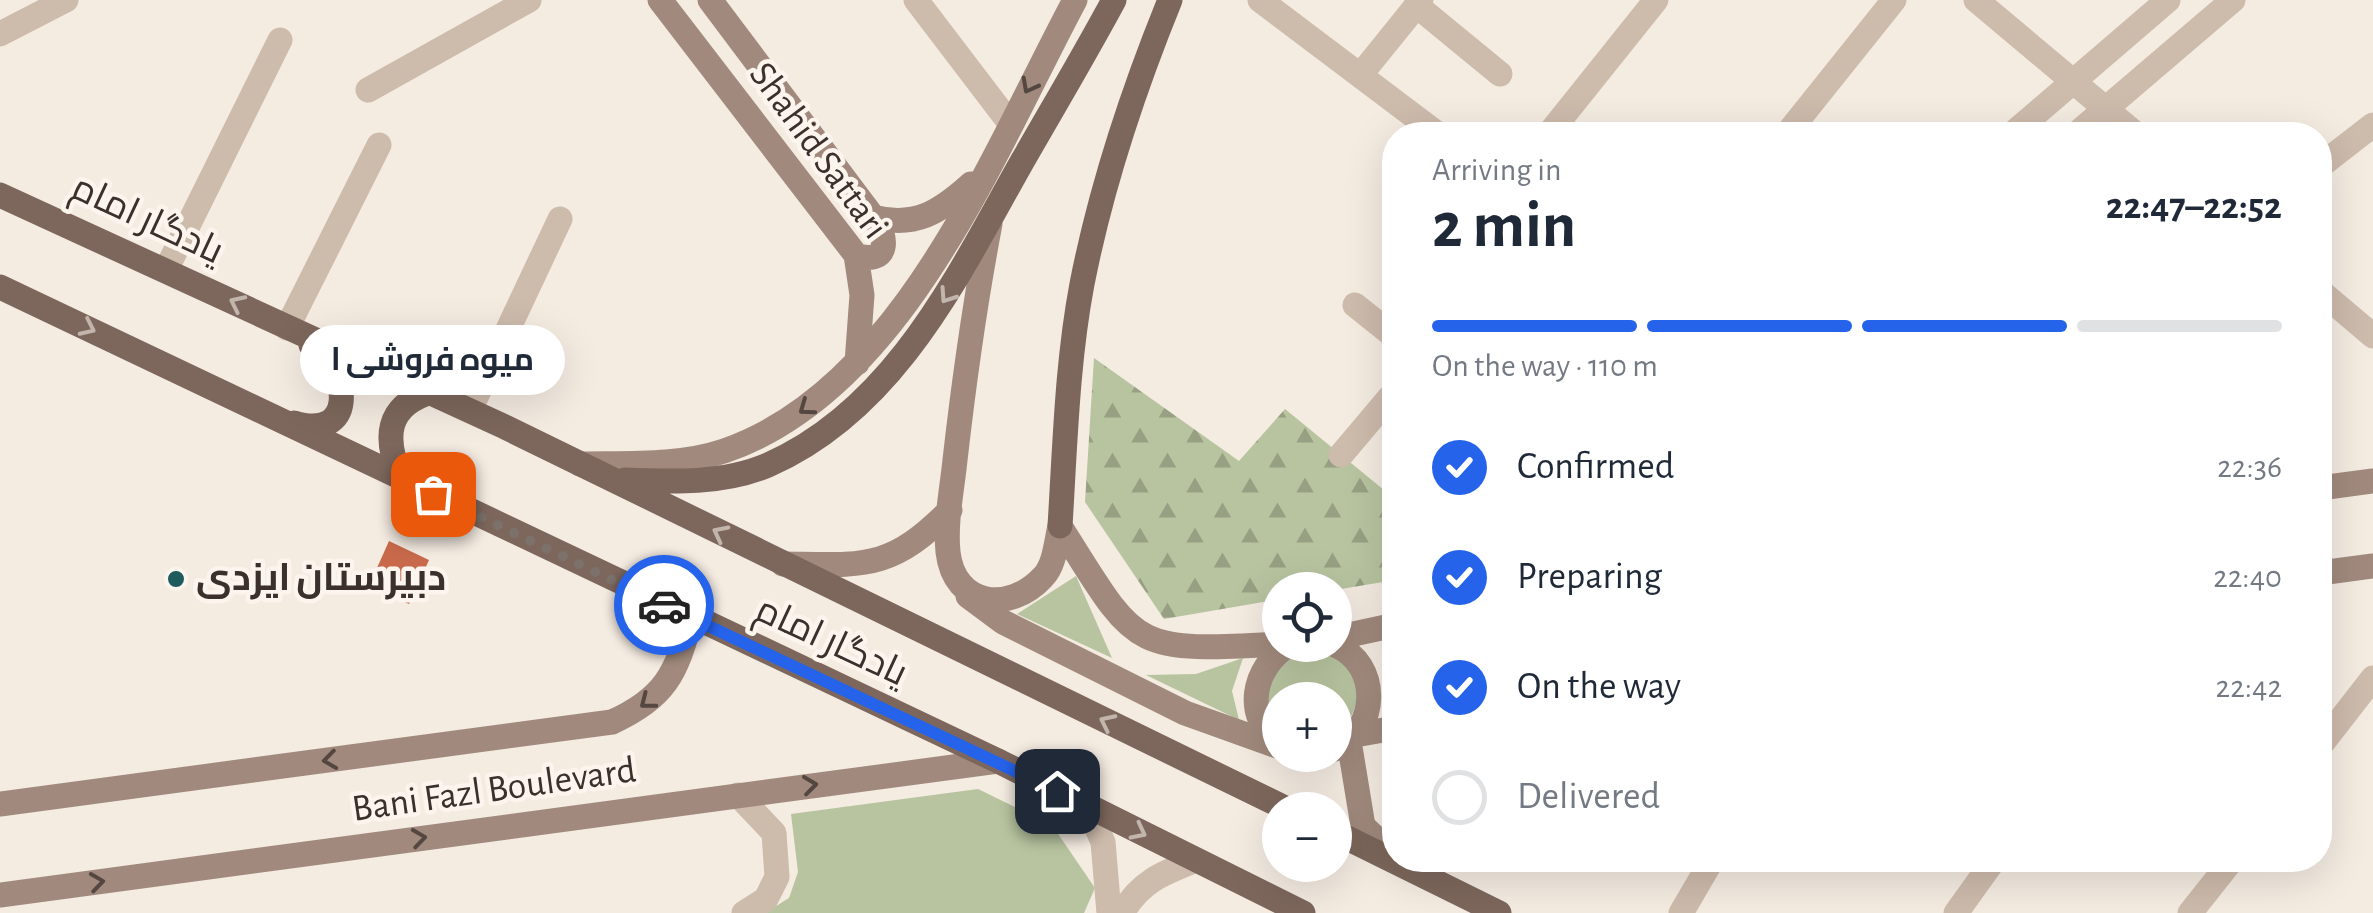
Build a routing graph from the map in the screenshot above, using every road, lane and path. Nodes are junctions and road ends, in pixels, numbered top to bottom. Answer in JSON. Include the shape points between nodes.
{"nodes":[{"id":1,"x":66,"y":0,"type":"edge"},
{"id":2,"x":529,"y":0,"type":"edge"},
{"id":3,"x":660,"y":0,"type":"edge"},
{"id":4,"x":710,"y":0,"type":"edge"},
{"id":5,"x":916,"y":0,"type":"edge"},
{"id":6,"x":1075,"y":0,"type":"edge"},
{"id":7,"x":1114,"y":0,"type":"edge"},
{"id":8,"x":1170,"y":0,"type":"edge"},
{"id":9,"x":1260,"y":0,"type":"edge"},
{"id":10,"x":1656,"y":0,"type":"edge"},
{"id":11,"x":1894,"y":0,"type":"edge"},
{"id":12,"x":1976,"y":0,"type":"edge"},
{"id":13,"x":2168,"y":0,"type":"edge"},
{"id":14,"x":2234,"y":0,"type":"edge"},
{"id":15,"x":1418,"y":3,"type":"edge"},
{"id":16,"x":0,"y":34,"type":"edge"},
{"id":17,"x":280,"y":40,"type":"dead end"},
{"id":18,"x":1362,"y":73,"type":"junction"},
{"id":19,"x":1500,"y":74,"type":"dead end"},
{"id":20,"x":2078,"y":81,"type":"junction"},
{"id":21,"x":368,"y":90,"type":"dead end"},
{"id":22,"x":2107,"y":109,"type":"junction"},
{"id":23,"x":1009,"y":122,"type":"junction"},
{"id":24,"x":1423,"y":122,"type":"edge"},
{"id":25,"x":1558,"y":122,"type":"edge"},
{"id":26,"x":1796,"y":122,"type":"edge"},
{"id":27,"x":2026,"y":122,"type":"edge"},
{"id":28,"x":2091,"y":122,"type":"edge"},
{"id":29,"x":2122,"y":122,"type":"edge"},
{"id":30,"x":2373,"y":125,"type":"edge"},
{"id":31,"x":379,"y":144,"type":"dead end"},
{"id":32,"x":2332,"y":157,"type":"edge"},
{"id":33,"x":982,"y":174,"type":"junction"},
{"id":34,"x":0,"y":195,"type":"edge"},
{"id":35,"x":873,"y":217,"type":"junction"},
{"id":36,"x":991,"y":219,"type":"junction"},
{"id":37,"x":560,"y":220,"type":"dead end"},
{"id":38,"x":856,"y":256,"type":"junction"},
{"id":39,"x":167,"y":268,"type":"junction"},
{"id":40,"x":0,"y":286,"type":"edge"},
{"id":41,"x":2332,"y":300,"type":"edge"},
{"id":42,"x":1355,"y":305,"type":"dead end"},
{"id":43,"x":1382,"y":327,"type":"edge"},
{"id":44,"x":287,"y":328,"type":"junction"},
{"id":45,"x":2373,"y":336,"type":"edge"},
{"id":46,"x":857,"y":364,"type":"junction"},
{"id":47,"x":431,"y":392,"type":"junction"},
{"id":48,"x":1382,"y":407,"type":"edge"},
{"id":49,"x":470,"y":410,"type":"junction"},
{"id":50,"x":274,"y":417,"type":"junction"},
{"id":51,"x":1342,"y":455,"type":"dead end"},
{"id":52,"x":580,"y":464,"type":"junction"},
{"id":53,"x":401,"y":478,"type":"junction"},
{"id":54,"x":615,"y":480,"type":"junction"},
{"id":55,"x":2373,"y":482,"type":"edge"},
{"id":56,"x":2332,"y":489,"type":"edge"},
{"id":57,"x":950,"y":510,"type":"junction"},
{"id":58,"x":1060,"y":526,"type":"junction"},
{"id":59,"x":780,"y":564,"type":"junction"},
{"id":60,"x":2373,"y":566,"type":"edge"},
{"id":61,"x":2332,"y":568,"type":"edge"},
{"id":62,"x":965,"y":592,"type":"junction"},
{"id":63,"x":691,"y":619,"type":"junction"},
{"id":64,"x":1382,"y":629,"type":"edge"},
{"id":65,"x":1352,"y":637,"type":"edge"},
{"id":66,"x":1262,"y":645,"type":"edge"},
{"id":67,"x":1352,"y":657,"type":"edge"},
{"id":68,"x":1270,"y":662,"type":"edge"},
{"id":69,"x":2373,"y":678,"type":"edge"},
{"id":70,"x":1262,"y":726,"type":"edge"},
{"id":71,"x":1352,"y":731,"type":"edge"},
{"id":72,"x":2332,"y":731,"type":"edge"},
{"id":73,"x":1382,"y":732,"type":"edge"},
{"id":74,"x":1262,"y":740,"type":"edge"},
{"id":75,"x":1352,"y":740,"type":"edge"},
{"id":76,"x":998,"y":761,"type":"junction"},
{"id":77,"x":1352,"y":772,"type":"edge"},
{"id":78,"x":738,"y":794,"type":"junction"},
{"id":79,"x":1262,"y":797,"type":"edge"},
{"id":80,"x":0,"y":804,"type":"edge"},
{"id":81,"x":1087,"y":806,"type":"junction"},
{"id":82,"x":1352,"y":840,"type":"edge"},
{"id":83,"x":1382,"y":844,"type":"edge"},
{"id":84,"x":1382,"y":853,"type":"edge"},
{"id":85,"x":1196,"y":860,"type":"junction"},
{"id":86,"x":1421,"y":872,"type":"edge"},
{"id":87,"x":1705,"y":872,"type":"edge"},
{"id":88,"x":1985,"y":872,"type":"edge"},
{"id":89,"x":2222,"y":872,"type":"edge"},
{"id":90,"x":0,"y":895,"type":"edge"},
{"id":91,"x":744,"y":913,"type":"edge"},
{"id":92,"x":1110,"y":913,"type":"edge"},
{"id":93,"x":1122,"y":913,"type":"edge"},
{"id":94,"x":1304,"y":913,"type":"edge"},
{"id":95,"x":1499,"y":913,"type":"edge"},
{"id":96,"x":1681,"y":913,"type":"edge"},
{"id":97,"x":1956,"y":913,"type":"edge"},
{"id":98,"x":2190,"y":913,"type":"edge"}],
"edges":[{"from":1,"to":16,"type":"street"},
{"from":2,"to":21,"type":"street"},
{"from":3,"to":38,"type":"main road","name":"Shahid Sattari"},
{"from":4,"to":35,"type":"main road","name":"Shahid Sattari"},
{"from":5,"to":23,"type":"street"},
{"from":6,"to":23,"type":"main road","one_way":true},
{"from":7,"to":36,"type":"main road"},
{"from":8,"to":58,"type":"main road","via":[[1130,104],[1082,284]]},
{"from":9,"to":18,"type":"street"},
{"from":10,"to":25,"type":"street"},
{"from":11,"to":26,"type":"street"},
{"from":12,"to":20,"type":"street"},
{"from":13,"to":20,"type":"street"},
{"from":14,"to":22,"type":"street"},
{"from":15,"to":18,"type":"street"},
{"from":15,"to":19,"type":"street"},
{"from":17,"to":39,"type":"street"},
{"from":18,"to":24,"type":"street"},
{"from":20,"to":22,"type":"street"},
{"from":20,"to":27,"type":"street"},
{"from":22,"to":28,"type":"street"},
{"from":22,"to":29,"type":"street"},
{"from":23,"to":33,"type":"main road"},
{"from":30,"to":32,"type":"street"},
{"from":31,"to":44,"type":"street"},
{"from":33,"to":35,"type":"main road","name":"Shahid Sattari","via":[[948,204],[912,223]]},
{"from":33,"to":46,"type":"main road","via":[[936,258]]},
{"from":34,"to":39,"type":"main road","name":"یادگار امام"},
{"from":35,"to":38,"type":"main road","via":[[887,244],[868,260]]},
{"from":36,"to":54,"type":"main road","one_way":true,"via":[[949,294],[900,359],[804,447],[764,467],[720,477]]},
{"from":36,"to":57,"type":"main road"},
{"from":37,"to":49,"type":"street"},
{"from":38,"to":46,"type":"main road","name":"Shahid Sattari","via":[[862,295]]},
{"from":44,"to":39,"type":"main road","name":"یادگار امام","one_way":true},
{"from":40,"to":50,"type":"main road","name":"یادگار امام","one_way":true},
{"from":41,"to":45,"type":"street"},
{"from":42,"to":43,"type":"street"},
{"from":44,"to":47,"type":"main road","name":"یادگار امام"},
{"from":44,"to":50,"type":"main road","via":[[328,356],[343,390],[334,417],[324,424],[310,428]]},
{"from":46,"to":52,"type":"main road","one_way":true,"via":[[775,430],[720,453]]},
{"from":47,"to":49,"type":"main road","name":"یادگار امام"},
{"from":47,"to":53,"type":"main road","via":[[410,399],[397,413],[390,454]]},
{"from":48,"to":51,"type":"street"},
{"from":49,"to":52,"type":"main road","name":"یادگار امام"},
{"from":50,"to":53,"type":"main road","name":"یادگار امام"},
{"from":52,"to":54,"type":"main road","name":"یادگار امام"},
{"from":53,"to":63,"type":"main road","name":"یادگار امام"},
{"from":59,"to":54,"type":"main road","name":"یادگار امام","one_way":true},
{"from":55,"to":56,"type":"main road"},
{"from":57,"to":59,"type":"main road","via":[[918,543],[890,559]]},
{"from":57,"to":62,"type":"main road","via":[[951,570]]},
{"from":58,"to":62,"type":"main road","via":[[1050,567],[1020,594],[995,599]]},
{"from":58,"to":66,"type":"main road","via":[[1134,633],[1191,649]]},
{"from":79,"to":59,"type":"main road","name":"یادگار امام","one_way":true},
{"from":60,"to":61,"type":"main road"},
{"from":62,"to":74,"type":"main road","via":[[1003,622],[1185,714]]},
{"from":63,"to":76,"type":"main road","name":"یادگار امام"},
{"from":63,"to":80,"type":"main road","name":"Bani Fazl Boulevard","one_way":true,"via":[[667,684],[646,707],[612,722]]},
{"from":64,"to":65,"type":"main road"},
{"from":67,"to":71,"type":"main road","via":[[1367,679],[1370,699]]},
{"from":68,"to":70,"type":"main road","via":[[1256,688]]},
{"from":69,"to":72,"type":"street"},
{"from":73,"to":75,"type":"main road"},
{"from":78,"to":76,"type":"main road","name":"Bani Fazl Boulevard","one_way":true},
{"from":76,"to":81,"type":"main road","name":"یادگار امام"},
{"from":77,"to":83,"type":"main road","via":[[1362,826]]},
{"from":90,"to":78,"type":"main road","name":"Bani Fazl Boulevard","one_way":true},
{"from":78,"to":91,"type":"street","via":[[774,832],[777,877],[766,899]]},
{"from":81,"to":85,"type":"main road","name":"یادگار امام","one_way":true},
{"from":81,"to":92,"type":"street","via":[[1103,842]]},
{"from":82,"to":84,"type":"main road"},
{"from":85,"to":93,"type":"street","via":[[1151,877]]},
{"from":85,"to":94,"type":"main road","name":"یادگار امام"},
{"from":86,"to":95,"type":"main road"},
{"from":87,"to":96,"type":"street"},
{"from":88,"to":97,"type":"street"},
{"from":89,"to":98,"type":"street"}]}
